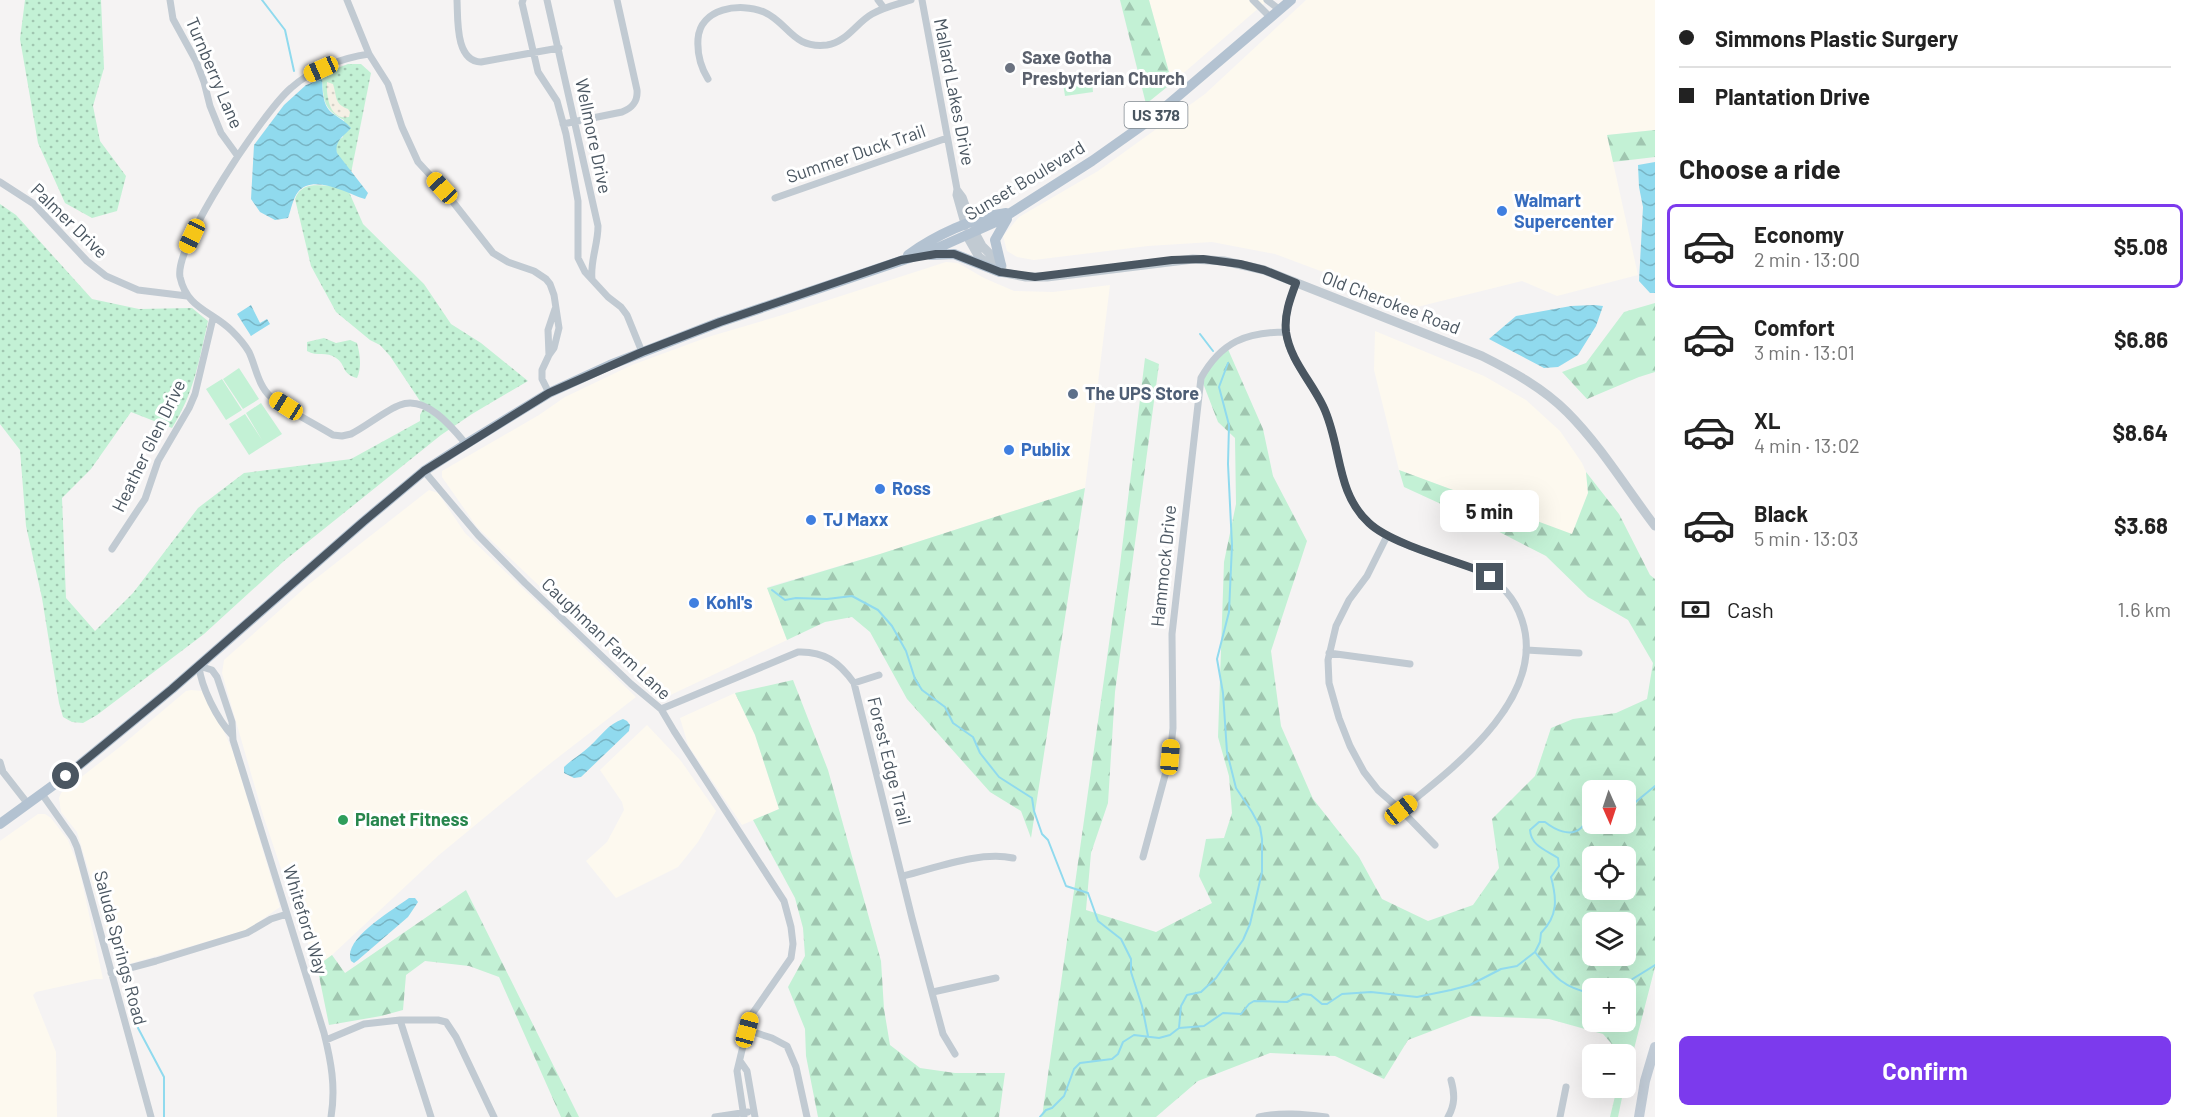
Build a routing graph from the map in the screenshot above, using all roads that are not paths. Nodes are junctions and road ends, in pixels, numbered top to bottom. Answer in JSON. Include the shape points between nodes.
{"nodes":[{"id":1,"x":170,"y":0,"type":"edge"},
{"id":2,"x":347,"y":0,"type":"edge"},
{"id":3,"x":457,"y":0,"type":"edge"},
{"id":4,"x":523,"y":0,"type":"edge"},
{"id":5,"x":548,"y":0,"type":"edge"},
{"id":6,"x":617,"y":0,"type":"edge"},
{"id":7,"x":878,"y":0,"type":"edge"},
{"id":8,"x":911,"y":0,"type":"edge"},
{"id":9,"x":922,"y":0,"type":"edge"},
{"id":10,"x":1253,"y":0,"type":"edge"},
{"id":11,"x":1267,"y":0,"type":"edge"},
{"id":12,"x":1291,"y":0,"type":"edge"},
{"id":13,"x":884,"y":9,"type":"junction"},
{"id":14,"x":1280,"y":10,"type":"junction"},
{"id":15,"x":1271,"y":18,"type":"junction"},
{"id":16,"x":559,"y":48,"type":"junction"},
{"id":17,"x":533,"y":52,"type":"junction"},
{"id":18,"x":369,"y":54,"type":"junction"},
{"id":19,"x":708,"y":79,"type":"dead end"},
{"id":20,"x":573,"y":122,"type":"junction"},
{"id":21,"x":563,"y":124,"type":"junction"},
{"id":22,"x":947,"y":138,"type":"junction"},
{"id":23,"x":237,"y":155,"type":"junction"},
{"id":24,"x":0,"y":182,"type":"edge"},
{"id":25,"x":775,"y":198,"type":"dead end"},
{"id":26,"x":1013,"y":211,"type":"junction"},
{"id":27,"x":969,"y":229,"type":"junction"},
{"id":28,"x":906,"y":259,"type":"junction"},
{"id":29,"x":1004,"y":270,"type":"junction"},
{"id":30,"x":592,"y":279,"type":"junction"},
{"id":31,"x":1296,"y":283,"type":"junction"},
{"id":32,"x":187,"y":296,"type":"junction"},
{"id":33,"x":213,"y":318,"type":"junction"},
{"id":34,"x":1286,"y":332,"type":"junction"},
{"id":35,"x":642,"y":352,"type":"junction"},
{"id":36,"x":549,"y":393,"type":"junction"},
{"id":37,"x":466,"y":444,"type":"junction"},
{"id":38,"x":424,"y":471,"type":"junction"},
{"id":39,"x":1655,"y":526,"type":"edge"},
{"id":40,"x":1387,"y":536,"type":"junction"},
{"id":41,"x":112,"y":549,"type":"dead end"},
{"id":42,"x":1526,"y":650,"type":"junction"},
{"id":43,"x":1329,"y":653,"type":"junction"},
{"id":44,"x":1579,"y":653,"type":"dead end"},
{"id":45,"x":1410,"y":664,"type":"dead end"},
{"id":46,"x":199,"y":666,"type":"junction"},
{"id":47,"x":879,"y":675,"type":"dead end"},
{"id":48,"x":854,"y":683,"type":"junction"},
{"id":49,"x":661,"y":709,"type":"junction"},
{"id":50,"x":232,"y":735,"type":"junction"},
{"id":51,"x":0,"y":762,"type":"edge"},
{"id":52,"x":42,"y":794,"type":"junction"},
{"id":53,"x":28,"y":804,"type":"junction"},
{"id":54,"x":1401,"y":810,"type":"junction"},
{"id":55,"x":0,"y":824,"type":"edge"},
{"id":56,"x":1435,"y":845,"type":"dead end"},
{"id":57,"x":1143,"y":857,"type":"dead end"},
{"id":58,"x":1013,"y":858,"type":"dead end"},
{"id":59,"x":903,"y":876,"type":"junction"},
{"id":60,"x":288,"y":914,"type":"junction"},
{"id":61,"x":111,"y":973,"type":"junction"},
{"id":62,"x":996,"y":978,"type":"dead end"},
{"id":63,"x":933,"y":992,"type":"junction"},
{"id":64,"x":400,"y":1020,"type":"junction"},
{"id":65,"x":747,"y":1030,"type":"junction"},
{"id":66,"x":326,"y":1040,"type":"junction"},
{"id":67,"x":1655,"y":1047,"type":"edge"},
{"id":68,"x":955,"y":1054,"type":"dead end"},
{"id":69,"x":740,"y":1061,"type":"junction"},
{"id":70,"x":1451,"y":1080,"type":"dead end"},
{"id":71,"x":1566,"y":1087,"type":"dead end"},
{"id":72,"x":754,"y":1114,"type":"edge"},
{"id":73,"x":744,"y":1115,"type":"edge"},
{"id":74,"x":151,"y":1117,"type":"edge"},
{"id":75,"x":331,"y":1117,"type":"edge"},
{"id":76,"x":430,"y":1117,"type":"edge"},
{"id":77,"x":494,"y":1117,"type":"edge"},
{"id":78,"x":715,"y":1117,"type":"edge"},
{"id":79,"x":807,"y":1117,"type":"edge"},
{"id":80,"x":1259,"y":1117,"type":"edge"},
{"id":81,"x":1326,"y":1117,"type":"edge"},
{"id":82,"x":1448,"y":1117,"type":"edge"},
{"id":83,"x":1560,"y":1117,"type":"edge"},
{"id":84,"x":1639,"y":1117,"type":"edge"}],
"edges":[{"from":1,"to":23,"type":"street","name":"Turnberry Lane","via":[[173,19],[196,61],[210,106]]},
{"from":2,"to":18,"type":"street"},
{"from":3,"to":17,"type":"street","via":[[461,42],[470,60],[481,62]]},
{"from":4,"to":17,"type":"street","name":"Wellmore Drive"},
{"from":5,"to":16,"type":"street","name":"Wellmore Drive"},
{"from":6,"to":20,"type":"street","via":[[637,90],[636,101],[622,112]]},
{"from":7,"to":13,"type":"street"},
{"from":8,"to":13,"type":"street"},
{"from":9,"to":22,"type":"street","name":"Mallard Lakes Drive"},
{"from":10,"to":15,"type":"street"},
{"from":11,"to":14,"type":"street"},
{"from":12,"to":14,"type":"main road","name":"Sunset Boulevard","number":"US 378"},
{"from":13,"to":19,"type":"street","via":[[867,17],[842,40],[825,45],[800,41],[754,9],[720,10],[706,21],[699,35],[699,60]]},
{"from":14,"to":15,"type":"main road","name":"Sunset Boulevard","number":"US 378"},
{"from":15,"to":26,"type":"main road","name":"Sunset Boulevard","number":"US 378","via":[[1150,120]]},
{"from":16,"to":17,"type":"street"},
{"from":16,"to":20,"type":"street","name":"Wellmore Drive"},
{"from":17,"to":21,"type":"street","name":"Wellmore Drive","via":[[538,72],[557,101]]},
{"from":18,"to":23,"type":"street","via":[[340,61],[296,83]]},
{"from":18,"to":36,"type":"street","via":[[388,84],[418,162],[493,253],[546,279],[554,295],[558,334],[542,370]]},
{"from":20,"to":21,"type":"street"},
{"from":20,"to":30,"type":"street","name":"Wellmore Drive","via":[[598,226]]},
{"from":21,"to":30,"type":"street","name":"Wellmore Drive","via":[[578,201],[578,258]]},
{"from":22,"to":25,"type":"street","name":"Summer Duck Trail"},
{"from":22,"to":27,"type":"street","name":"Mallard Lakes Drive"},
{"from":23,"to":32,"type":"street","via":[[184,252],[179,270]]},
{"from":24,"to":32,"type":"street","name":"Palmer Drive","via":[[34,204],[106,276],[138,290]]},
{"from":26,"to":27,"type":"main road","name":"Sunset Boulevard","via":[[994,215]]},
{"from":26,"to":29,"type":"main road","via":[[995,240]]},
{"from":27,"to":28,"type":"main road","name":"Sunset Boulevard"},
{"from":27,"to":29,"type":"street"},
{"from":28,"to":29,"type":"main road","via":[[954,254]]},
{"from":28,"to":35,"type":"main road","name":"Sunset Boulevard"},
{"from":29,"to":31,"type":"street","name":"Old Cherokee Road","via":[[1026,277],[1047,276],[1192,259],[1240,264]]},
{"from":30,"to":35,"type":"street","name":"Wellmore Drive","via":[[627,315]]},
{"from":31,"to":34,"type":"street","via":[[1287,310]]},
{"from":31,"to":39,"type":"street","name":"Old Cherokee Road","via":[[1482,356],[1529,382],[1567,412]]},
{"from":32,"to":33,"type":"street"},
{"from":33,"to":37,"type":"street","via":[[231,330],[246,348],[270,397],[333,435],[351,434],[400,405],[413,403],[425,405],[447,422]]},
{"from":33,"to":41,"type":"street","name":"Heather Glen Drive","via":[[189,408],[158,461],[145,499]]},
{"from":34,"to":40,"type":"street","via":[[1292,354],[1329,420],[1352,503],[1370,525]]},
{"from":34,"to":57,"type":"street","name":"Hammock Drive","via":[[1247,335],[1232,343],[1208,365],[1201,378],[1172,623],[1170,757]]},
{"from":35,"to":36,"type":"main road","name":"Sunset Boulevard"},
{"from":36,"to":37,"type":"main road","name":"Sunset Boulevard"},
{"from":37,"to":38,"type":"main road","name":"Sunset Boulevard"},
{"from":38,"to":46,"type":"main road","name":"Sunset Boulevard"},
{"from":38,"to":49,"type":"street","name":"Caughman Farm Lane","via":[[525,584]]},
{"from":40,"to":42,"type":"street","via":[[1478,570],[1496,582],[1518,610]]},
{"from":40,"to":43,"type":"street","via":[[1342,613]]},
{"from":42,"to":44,"type":"street"},
{"from":42,"to":54,"type":"street","via":[[1520,679],[1489,730],[1459,763]]},
{"from":43,"to":45,"type":"street"},
{"from":43,"to":54,"type":"street","via":[[1332,697],[1350,746],[1378,790]]},
{"from":46,"to":50,"type":"street","name":"Whiteford Way","via":[[200,679]]},
{"from":46,"to":50,"type":"street","name":"Whiteford Way","via":[[212,670],[217,677],[232,722]]},
{"from":46,"to":52,"type":"main road","name":"Sunset Boulevard"},
{"from":47,"to":48,"type":"street"},
{"from":48,"to":49,"type":"street","name":"Forest Edge Trail","via":[[833,660],[820,653],[798,652]]},
{"from":48,"to":59,"type":"street","name":"Forest Edge Trail"},
{"from":49,"to":65,"type":"street","name":"Caughman Farm Lane","via":[[784,901],[791,927],[790,958],[750,1017]]},
{"from":50,"to":60,"type":"street","name":"Whiteford Way"},
{"from":51,"to":53,"type":"street","via":[[3,772]]},
{"from":52,"to":53,"type":"main road","name":"Sunset Boulevard"},
{"from":52,"to":61,"type":"street","name":"Saluda Springs Road","via":[[77,847]]},
{"from":53,"to":55,"type":"main road","name":"Sunset Boulevard"},
{"from":54,"to":56,"type":"street"},
{"from":58,"to":59,"type":"street","via":[[978,858]]},
{"from":59,"to":63,"type":"street","name":"Forest Edge Trail"},
{"from":60,"to":61,"type":"street","via":[[247,933]]},
{"from":60,"to":66,"type":"street","name":"Whiteford Way"},
{"from":61,"to":74,"type":"street","name":"Saluda Springs Road"},
{"from":62,"to":63,"type":"street"},
{"from":63,"to":68,"type":"street","name":"Forest Edge Trail","via":[[943,1034]]},
{"from":64,"to":66,"type":"street","via":[[364,1024]]},
{"from":64,"to":76,"type":"street"},
{"from":64,"to":77,"type":"street","via":[[446,1022]]},
{"from":65,"to":69,"type":"street","name":"Caughman Farm Lane"},
{"from":65,"to":79,"type":"street","via":[[787,1046]]},
{"from":66,"to":75,"type":"street","name":"Whiteford Way","via":[[333,1075]]},
{"from":67,"to":84,"type":"main road"},
{"from":69,"to":72,"type":"street","via":[[747,1071]]},
{"from":69,"to":73,"type":"street","name":"Caughman Farm Lane","via":[[737,1071]]},
{"from":70,"to":82,"type":"street","via":[[1455,1094]]},
{"from":71,"to":83,"type":"street"},
{"from":72,"to":73,"type":"street"},
{"from":73,"to":78,"type":"street"},
{"from":80,"to":81,"type":"street"}]}
